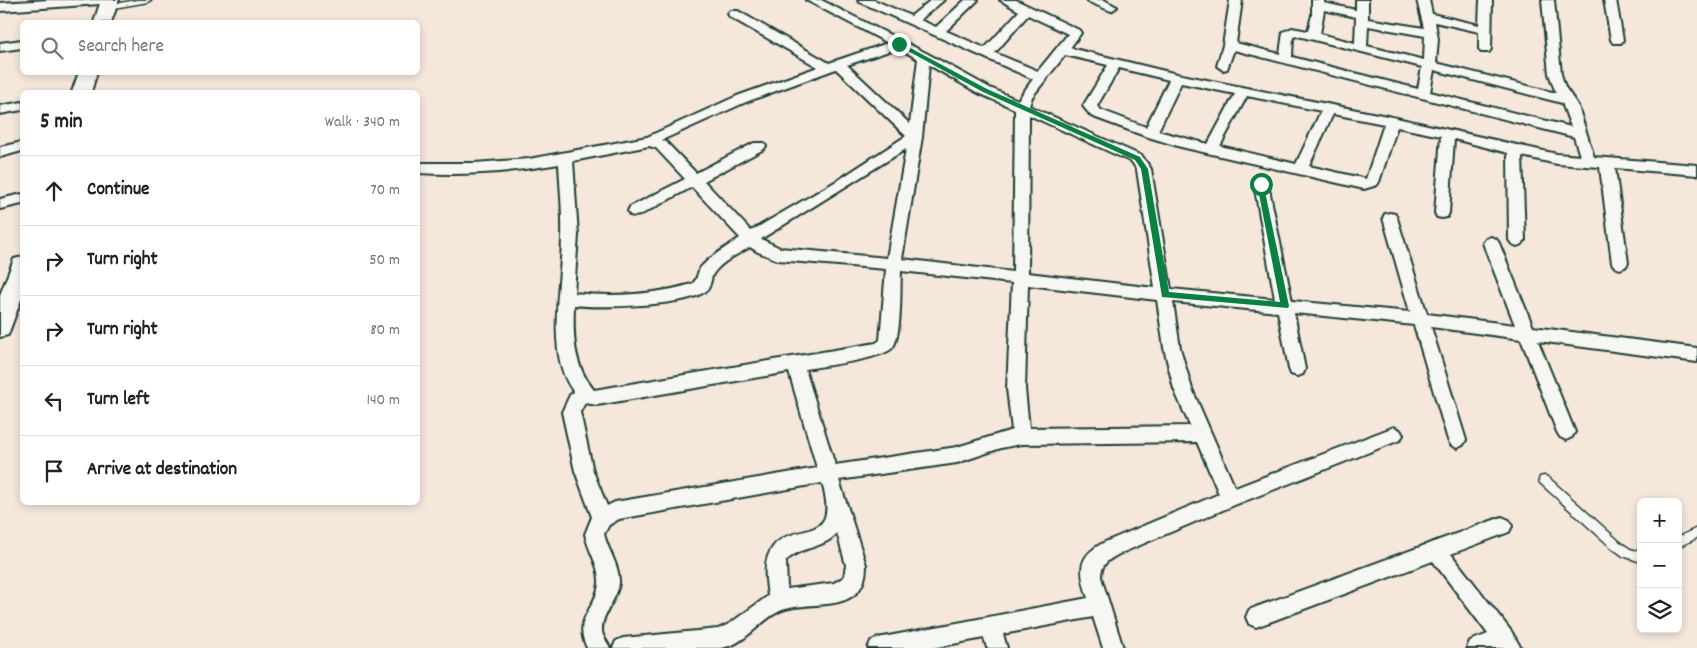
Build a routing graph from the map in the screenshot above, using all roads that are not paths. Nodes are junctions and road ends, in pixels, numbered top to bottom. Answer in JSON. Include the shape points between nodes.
{"nodes":[{"id":1,"x":148,"y":0,"type":"edge"},
{"id":2,"x":864,"y":0,"type":"edge"},
{"id":3,"x":938,"y":0,"type":"edge"},
{"id":4,"x":972,"y":0,"type":"edge"},
{"id":5,"x":1006,"y":0,"type":"edge"},
{"id":6,"x":1093,"y":0,"type":"edge"},
{"id":7,"x":1362,"y":0,"type":"edge"},
{"id":8,"x":1423,"y":0,"type":"edge"},
{"id":9,"x":1486,"y":0,"type":"edge"},
{"id":10,"x":1548,"y":0,"type":"edge"},
{"id":11,"x":1610,"y":0,"type":"edge"},
{"id":12,"x":1232,"y":1,"type":"edge"},
{"id":13,"x":820,"y":2,"type":"edge"},
{"id":14,"x":1318,"y":3,"type":"edge"},
{"id":15,"x":888,"y":4,"type":"edge"},
{"id":16,"x":0,"y":7,"type":"edge"},
{"id":17,"x":105,"y":7,"type":"edge"},
{"id":18,"x":1110,"y":7,"type":"dead end"},
{"id":19,"x":1027,"y":9,"type":"junction"},
{"id":20,"x":734,"y":14,"type":"dead end"},
{"id":21,"x":1427,"y":16,"type":"junction"},
{"id":22,"x":1361,"y":18,"type":"junction"},
{"id":23,"x":912,"y":21,"type":"junction"},
{"id":24,"x":1484,"y":30,"type":"junction"},
{"id":25,"x":938,"y":32,"type":"junction"},
{"id":26,"x":1431,"y":33,"type":"junction"},
{"id":27,"x":1313,"y":36,"type":"junction"},
{"id":28,"x":1617,"y":40,"type":"dead end"},
{"id":29,"x":20,"y":44,"type":"edge"},
{"id":30,"x":899,"y":44,"type":"junction"},
{"id":31,"x":1229,"y":45,"type":"junction"},
{"id":32,"x":0,"y":47,"type":"edge"},
{"id":33,"x":1361,"y":48,"type":"junction"},
{"id":34,"x":1485,"y":49,"type":"dead end"},
{"id":35,"x":1061,"y":50,"type":"junction"},
{"id":36,"x":987,"y":54,"type":"junction"},
{"id":37,"x":924,"y":56,"type":"junction"},
{"id":38,"x":1286,"y":59,"type":"junction"},
{"id":39,"x":1116,"y":64,"type":"junction"},
{"id":40,"x":831,"y":65,"type":"junction"},
{"id":41,"x":1429,"y":65,"type":"junction"},
{"id":42,"x":1223,"y":66,"type":"dead end"},
{"id":43,"x":87,"y":75,"type":"edge"},
{"id":44,"x":1040,"y":77,"type":"junction"},
{"id":45,"x":1177,"y":78,"type":"junction"},
{"id":46,"x":83,"y":90,"type":"edge"},
{"id":47,"x":1243,"y":91,"type":"junction"},
{"id":48,"x":1423,"y":94,"type":"junction"},
{"id":49,"x":1568,"y":100,"type":"junction"},
{"id":50,"x":20,"y":106,"type":"edge"},
{"id":51,"x":1022,"y":108,"type":"junction"},
{"id":52,"x":1329,"y":108,"type":"junction"},
{"id":53,"x":0,"y":110,"type":"edge"},
{"id":54,"x":1392,"y":121,"type":"junction"},
{"id":55,"x":1448,"y":133,"type":"junction"},
{"id":56,"x":1150,"y":134,"type":"junction"},
{"id":57,"x":1580,"y":134,"type":"junction"},
{"id":58,"x":915,"y":137,"type":"junction"},
{"id":59,"x":650,"y":141,"type":"junction"},
{"id":60,"x":759,"y":146,"type":"dead end"},
{"id":61,"x":20,"y":147,"type":"edge"},
{"id":62,"x":1212,"y":150,"type":"junction"},
{"id":63,"x":1515,"y":150,"type":"junction"},
{"id":64,"x":0,"y":152,"type":"edge"},
{"id":65,"x":566,"y":159,"type":"junction"},
{"id":66,"x":1589,"y":163,"type":"junction"},
{"id":67,"x":1607,"y":164,"type":"junction"},
{"id":68,"x":420,"y":168,"type":"edge"},
{"id":69,"x":1301,"y":168,"type":"junction"},
{"id":70,"x":1697,"y":170,"type":"edge"},
{"id":71,"x":693,"y":180,"type":"junction"},
{"id":72,"x":1261,"y":184,"type":"dead end"},
{"id":73,"x":20,"y":199,"type":"edge"},
{"id":74,"x":0,"y":204,"type":"edge"},
{"id":75,"x":635,"y":212,"type":"dead end"},
{"id":76,"x":1442,"y":213,"type":"dead end"},
{"id":77,"x":1390,"y":218,"type":"dead end"},
{"id":78,"x":750,"y":239,"type":"junction"},
{"id":79,"x":1517,"y":240,"type":"dead end"},
{"id":80,"x":1491,"y":243,"type":"dead end"},
{"id":81,"x":1620,"y":263,"type":"dead end"},
{"id":82,"x":894,"y":264,"type":"junction"},
{"id":83,"x":20,"y":273,"type":"edge"},
{"id":84,"x":1021,"y":279,"type":"junction"},
{"id":85,"x":1165,"y":295,"type":"junction"},
{"id":86,"x":566,"y":298,"type":"junction"},
{"id":87,"x":1285,"y":306,"type":"junction"},
{"id":88,"x":1419,"y":319,"type":"junction"},
{"id":89,"x":0,"y":328,"type":"edge"},
{"id":90,"x":1527,"y":334,"type":"junction"},
{"id":91,"x":1697,"y":355,"type":"edge"},
{"id":92,"x":795,"y":365,"type":"junction"},
{"id":93,"x":1297,"y":370,"type":"dead end"},
{"id":94,"x":585,"y":393,"type":"junction"},
{"id":95,"x":1566,"y":432,"type":"dead end"},
{"id":96,"x":1203,"y":434,"type":"junction"},
{"id":97,"x":1021,"y":436,"type":"junction"},
{"id":98,"x":1394,"y":436,"type":"dead end"},
{"id":99,"x":1457,"y":440,"type":"dead end"},
{"id":100,"x":828,"y":474,"type":"junction"},
{"id":101,"x":1544,"y":480,"type":"dead end"},
{"id":102,"x":1230,"y":498,"type":"junction"},
{"id":103,"x":837,"y":505,"type":"junction"},
{"id":104,"x":602,"y":518,"type":"junction"},
{"id":105,"x":1502,"y":526,"type":"dead end"},
{"id":106,"x":1697,"y":534,"type":"edge"},
{"id":107,"x":1682,"y":540,"type":"edge"},
{"id":108,"x":1436,"y":549,"type":"junction"},
{"id":109,"x":1637,"y":557,"type":"edge"},
{"id":110,"x":778,"y":601,"type":"junction"},
{"id":111,"x":1100,"y":606,"type":"junction"},
{"id":112,"x":1256,"y":617,"type":"dead end"},
{"id":113,"x":991,"y":627,"type":"junction"},
{"id":114,"x":1507,"y":643,"type":"edge"},
{"id":115,"x":712,"y":644,"type":"edge"},
{"id":116,"x":600,"y":648,"type":"edge"},
{"id":117,"x":623,"y":648,"type":"edge"},
{"id":118,"x":878,"y":648,"type":"edge"},
{"id":119,"x":997,"y":648,"type":"edge"},
{"id":120,"x":1113,"y":648,"type":"edge"},
{"id":121,"x":1477,"y":648,"type":"edge"}],
"edges":[{"from":1,"to":17,"type":"lane"},
{"from":2,"to":15,"type":"street"},
{"from":3,"to":23,"type":"street"},
{"from":4,"to":25,"type":"street"},
{"from":5,"to":19,"type":"street"},
{"from":6,"to":18,"type":"street"},
{"from":7,"to":22,"type":"street"},
{"from":8,"to":21,"type":"street"},
{"from":9,"to":24,"type":"street"},
{"from":10,"to":49,"type":"street","via":[[1555,74],[1558,87]]},
{"from":11,"to":28,"type":"street"},
{"from":12,"to":31,"type":"street"},
{"from":13,"to":30,"type":"street"},
{"from":14,"to":22,"type":"street"},
{"from":14,"to":27,"type":"street"},
{"from":15,"to":23,"type":"street"},
{"from":16,"to":17,"type":"street"},
{"from":19,"to":35,"type":"street","via":[[1075,33]]},
{"from":19,"to":36,"type":"street"},
{"from":20,"to":40,"type":"street"},
{"from":21,"to":24,"type":"street"},
{"from":21,"to":26,"type":"street"},
{"from":22,"to":26,"type":"street"},
{"from":22,"to":33,"type":"street"},
{"from":23,"to":25,"type":"street"},
{"from":24,"to":34,"type":"street"},
{"from":25,"to":36,"type":"street"},
{"from":26,"to":41,"type":"street"},
{"from":27,"to":33,"type":"street"},
{"from":27,"to":38,"type":"street","via":[[1289,33]]},
{"from":29,"to":32,"type":"street"},
{"from":30,"to":37,"type":"street"},
{"from":30,"to":40,"type":"street"},
{"from":31,"to":38,"type":"street"},
{"from":31,"to":42,"type":"street"},
{"from":33,"to":41,"type":"street"},
{"from":35,"to":39,"type":"street"},
{"from":35,"to":44,"type":"street"},
{"from":36,"to":44,"type":"street"},
{"from":37,"to":51,"type":"street","via":[[977,87]]},
{"from":37,"to":58,"type":"street"},
{"from":38,"to":48,"type":"street"},
{"from":39,"to":45,"type":"street"},
{"from":39,"to":56,"type":"street","via":[[1091,103],[1091,109]]},
{"from":40,"to":58,"type":"street"},
{"from":40,"to":59,"type":"street","via":[[709,112]]},
{"from":41,"to":48,"type":"street"},
{"from":41,"to":49,"type":"street"},
{"from":43,"to":46,"type":"street"},
{"from":44,"to":51,"type":"street","via":[[1026,96]]},
{"from":45,"to":47,"type":"street"},
{"from":45,"to":56,"type":"street"},
{"from":47,"to":52,"type":"street"},
{"from":47,"to":62,"type":"street"},
{"from":48,"to":57,"type":"street"},
{"from":49,"to":57,"type":"street"},
{"from":50,"to":53,"type":"street"},
{"from":51,"to":84,"type":"street"},
{"from":51,"to":85,"type":"street","via":[[1142,163]]},
{"from":52,"to":54,"type":"street"},
{"from":52,"to":69,"type":"street"},
{"from":54,"to":55,"type":"street"},
{"from":54,"to":69,"type":"street","via":[[1369,184]]},
{"from":55,"to":63,"type":"street"},
{"from":55,"to":76,"type":"street"},
{"from":56,"to":62,"type":"street"},
{"from":57,"to":66,"type":"street"},
{"from":58,"to":78,"type":"street"},
{"from":58,"to":82,"type":"street"},
{"from":59,"to":65,"type":"street"},
{"from":59,"to":71,"type":"street","via":[[661,145]]},
{"from":60,"to":71,"type":"street"},
{"from":61,"to":64,"type":"street"},
{"from":62,"to":69,"type":"street"},
{"from":63,"to":66,"type":"street"},
{"from":63,"to":79,"type":"street"},
{"from":65,"to":68,"type":"street","via":[[476,169]]},
{"from":65,"to":86,"type":"street","via":[[570,236]]},
{"from":66,"to":67,"type":"street"},
{"from":67,"to":70,"type":"street"},
{"from":67,"to":81,"type":"street"},
{"from":71,"to":75,"type":"street"},
{"from":71,"to":78,"type":"street"},
{"from":72,"to":87,"type":"street"},
{"from":73,"to":74,"type":"street"},
{"from":77,"to":88,"type":"street"},
{"from":78,"to":82,"type":"street","via":[[778,254]]},
{"from":78,"to":86,"type":"street","via":[[710,266],[702,286],[697,289],[603,301]]},
{"from":80,"to":90,"type":"street"},
{"from":82,"to":84,"type":"street"},
{"from":82,"to":92,"type":"street","via":[[886,344],[868,352]]},
{"from":83,"to":89,"type":"street"},
{"from":84,"to":85,"type":"street"},
{"from":84,"to":97,"type":"street","via":[[1016,389]]},
{"from":85,"to":87,"type":"street"},
{"from":85,"to":96,"type":"street","via":[[1172,348],[1183,389]]},
{"from":86,"to":94,"type":"street","via":[[570,365]]},
{"from":87,"to":88,"type":"street"},
{"from":87,"to":93,"type":"street"},
{"from":88,"to":90,"type":"street"},
{"from":88,"to":99,"type":"street"},
{"from":90,"to":91,"type":"street"},
{"from":90,"to":95,"type":"street"},
{"from":92,"to":94,"type":"street","via":[[597,398]]},
{"from":92,"to":100,"type":"street"},
{"from":94,"to":104,"type":"street","via":[[576,400],[571,412],[584,471]]},
{"from":96,"to":97,"type":"street"},
{"from":96,"to":102,"type":"street"},
{"from":97,"to":100,"type":"street","via":[[958,455]]},
{"from":98,"to":102,"type":"street"},
{"from":100,"to":103,"type":"street"},
{"from":100,"to":104,"type":"street","via":[[615,511]]},
{"from":101,"to":109,"type":"lane","via":[[1616,545]]},
{"from":102,"to":111,"type":"street","via":[[1098,556],[1091,565],[1091,577]]},
{"from":103,"to":110,"type":"street","via":[[832,522],[823,534],[795,544],[780,554],[776,563]]},
{"from":103,"to":110,"type":"street","via":[[856,565],[856,578],[838,591]]},
{"from":104,"to":116,"type":"street","via":[[596,526],[595,539],[609,580],[606,595],[592,623],[592,635]]},
{"from":105,"to":108,"type":"street"},
{"from":106,"to":107,"type":"lane"},
{"from":108,"to":112,"type":"street"},
{"from":108,"to":114,"type":"street"},
{"from":110,"to":115,"type":"street","via":[[742,629]]},
{"from":111,"to":113,"type":"street"},
{"from":111,"to":120,"type":"street"},
{"from":113,"to":118,"type":"street"},
{"from":113,"to":119,"type":"street"},
{"from":114,"to":121,"type":"street"},
{"from":115,"to":117,"type":"street","via":[[641,644]]}]}
